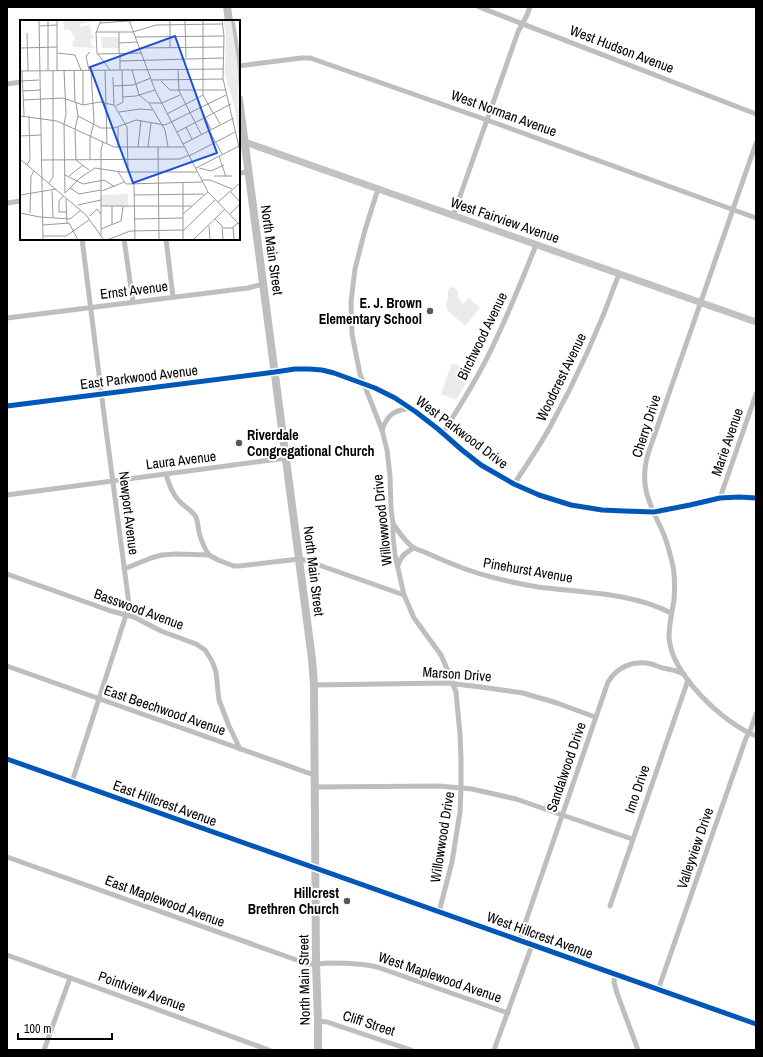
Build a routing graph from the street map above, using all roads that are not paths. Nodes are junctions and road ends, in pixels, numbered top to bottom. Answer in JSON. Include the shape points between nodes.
{"nodes":[{"id":1,"x":227,"y":7,"type":"edge"},
{"id":2,"x":479,"y":7,"type":"edge"},
{"id":3,"x":530,"y":7,"type":"edge"},
{"id":4,"x":229,"y":20,"type":"edge"},
{"id":5,"x":523,"y":24,"type":"junction"},
{"id":6,"x":240,"y":66,"type":"edge"},
{"id":7,"x":20,"y":82,"type":"edge"},
{"id":8,"x":7,"y":84,"type":"edge"},
{"id":9,"x":240,"y":106,"type":"edge"},
{"id":10,"x":756,"y":114,"type":"edge"},
{"id":11,"x":487,"y":120,"type":"junction"},
{"id":12,"x":245,"y":142,"type":"junction"},
{"id":13,"x":756,"y":142,"type":"edge"},
{"id":14,"x":248,"y":172,"type":"junction"},
{"id":15,"x":240,"y":173,"type":"edge"},
{"id":16,"x":378,"y":190,"type":"junction"},
{"id":17,"x":20,"y":201,"type":"edge"},
{"id":18,"x":7,"y":203,"type":"edge"},
{"id":19,"x":733,"y":210,"type":"junction"},
{"id":20,"x":453,"y":216,"type":"junction"},
{"id":21,"x":756,"y":218,"type":"edge"},
{"id":22,"x":82,"y":240,"type":"edge"},
{"id":23,"x":124,"y":240,"type":"edge"},
{"id":24,"x":166,"y":240,"type":"edge"},
{"id":25,"x":536,"y":245,"type":"junction"},
{"id":26,"x":619,"y":274,"type":"junction"},
{"id":27,"x":263,"y":284,"type":"junction"},
{"id":28,"x":173,"y":297,"type":"junction"},
{"id":29,"x":133,"y":302,"type":"junction"},
{"id":30,"x":701,"y":303,"type":"junction"},
{"id":31,"x":91,"y":307,"type":"junction"},
{"id":32,"x":7,"y":318,"type":"edge"},
{"id":33,"x":756,"y":322,"type":"edge"},
{"id":34,"x":275,"y":372,"type":"junction"},
{"id":35,"x":364,"y":383,"type":"junction"},
{"id":36,"x":102,"y":394,"type":"junction"},
{"id":37,"x":756,"y":394,"type":"edge"},
{"id":38,"x":7,"y":406,"type":"edge"},
{"id":39,"x":410,"y":408,"type":"junction"},
{"id":40,"x":382,"y":430,"type":"junction"},
{"id":41,"x":442,"y":433,"type":"junction"},
{"id":42,"x":286,"y":458,"type":"junction"},
{"id":43,"x":166,"y":474,"type":"junction"},
{"id":44,"x":113,"y":481,"type":"junction"},
{"id":45,"x":514,"y":484,"type":"junction"},
{"id":46,"x":7,"y":495,"type":"edge"},
{"id":47,"x":720,"y":498,"type":"junction"},
{"id":48,"x":756,"y":498,"type":"edge"},
{"id":49,"x":654,"y":512,"type":"junction"},
{"id":50,"x":393,"y":524,"type":"junction"},
{"id":51,"x":414,"y":548,"type":"junction"},
{"id":52,"x":209,"y":555,"type":"junction"},
{"id":53,"x":299,"y":558,"type":"junction"},
{"id":54,"x":398,"y":565,"type":"junction"},
{"id":55,"x":124,"y":569,"type":"junction"},
{"id":56,"x":7,"y":574,"type":"edge"},
{"id":57,"x":404,"y":595,"type":"junction"},
{"id":58,"x":671,"y":613,"type":"junction"},
{"id":59,"x":126,"y":614,"type":"junction"},
{"id":60,"x":7,"y":666,"type":"edge"},
{"id":61,"x":684,"y":674,"type":"junction"},
{"id":62,"x":688,"y":680,"type":"junction"},
{"id":63,"x":453,"y":684,"type":"junction"},
{"id":64,"x":314,"y":685,"type":"junction"},
{"id":65,"x":99,"y":699,"type":"junction"},
{"id":66,"x":756,"y":714,"type":"edge"},
{"id":67,"x":596,"y":717,"type":"junction"},
{"id":68,"x":749,"y":733,"type":"junction"},
{"id":69,"x":756,"y":736,"type":"edge"},
{"id":70,"x":240,"y":749,"type":"junction"},
{"id":71,"x":7,"y":759,"type":"edge"},
{"id":72,"x":314,"y":775,"type":"junction"},
{"id":73,"x":72,"y":782,"type":"junction"},
{"id":74,"x":315,"y":787,"type":"junction"},
{"id":75,"x":462,"y":788,"type":"junction"},
{"id":76,"x":562,"y":815,"type":"junction"},
{"id":77,"x":632,"y":839,"type":"junction"},
{"id":78,"x":7,"y":857,"type":"edge"},
{"id":79,"x":316,"y":868,"type":"junction"},
{"id":80,"x":610,"y":906,"type":"dead end"},
{"id":81,"x":439,"y":912,"type":"junction"},
{"id":82,"x":519,"y":941,"type":"junction"},
{"id":83,"x":532,"y":945,"type":"junction"},
{"id":84,"x":7,"y":955,"type":"edge"},
{"id":85,"x":316,"y":964,"type":"junction"},
{"id":86,"x":615,"y":975,"type":"junction"},
{"id":87,"x":70,"y":978,"type":"junction"},
{"id":88,"x":658,"y":990,"type":"junction"},
{"id":89,"x":508,"y":1013,"type":"junction"},
{"id":90,"x":318,"y":1021,"type":"junction"},
{"id":91,"x":756,"y":1024,"type":"edge"},
{"id":92,"x":44,"y":1050,"type":"edge"},
{"id":93,"x":269,"y":1050,"type":"edge"},
{"id":94,"x":318,"y":1050,"type":"edge"},
{"id":95,"x":411,"y":1050,"type":"edge"},
{"id":96,"x":494,"y":1050,"type":"edge"},
{"id":97,"x":638,"y":1050,"type":"edge"}],
"edges":[{"from":1,"to":4,"type":"main road"},
{"from":2,"to":5,"type":"street","name":"West Hudson Avenue"},
{"from":3,"to":5,"type":"street"},
{"from":5,"to":10,"type":"street","name":"West Hudson Avenue"},
{"from":5,"to":11,"type":"street"},
{"from":6,"to":11,"type":"street","name":"West Norman Avenue","via":[[310,58]]},
{"from":7,"to":8,"type":"street"},
{"from":9,"to":12,"type":"main road","name":"North Main Street"},
{"from":11,"to":19,"type":"street","name":"West Norman Avenue"},
{"from":11,"to":20,"type":"street"},
{"from":12,"to":14,"type":"main road","name":"North Main Street"},
{"from":12,"to":16,"type":"street","name":"West Fairview Avenue"},
{"from":13,"to":19,"type":"street","name":"Cherry Drive"},
{"from":14,"to":15,"type":"street"},
{"from":14,"to":27,"type":"main road","name":"North Main Street"},
{"from":16,"to":20,"type":"street","name":"West Fairview Avenue"},
{"from":16,"to":35,"type":"street","name":"Willowwood Drive","via":[[358,254],[352,288],[352,334]]},
{"from":17,"to":18,"type":"street"},
{"from":19,"to":21,"type":"street","name":"West Norman Avenue"},
{"from":19,"to":30,"type":"street","name":"Cherry Drive"},
{"from":20,"to":25,"type":"street","name":"West Fairview Avenue"},
{"from":22,"to":31,"type":"street","name":"Newport Avenue"},
{"from":23,"to":29,"type":"street"},
{"from":24,"to":28,"type":"street"},
{"from":25,"to":26,"type":"street","name":"West Fairview Avenue"},
{"from":25,"to":41,"type":"street","name":"Birchwood Avenue","via":[[498,336],[460,406]]},
{"from":26,"to":30,"type":"street","name":"West Fairview Avenue"},
{"from":26,"to":45,"type":"street","name":"Woodcrest Avenue","via":[[574,380],[550,427]]},
{"from":27,"to":28,"type":"street","name":"Ernst Avenue"},
{"from":27,"to":34,"type":"main road","name":"North Main Street"},
{"from":28,"to":29,"type":"street","name":"Ernst Avenue"},
{"from":29,"to":31,"type":"street","name":"Ernst Avenue"},
{"from":30,"to":33,"type":"street","name":"West Fairview Avenue"},
{"from":30,"to":49,"type":"street","name":"Cherry Drive","via":[[647,459],[645,482]]},
{"from":31,"to":32,"type":"street","name":"Ernst Avenue"},
{"from":31,"to":36,"type":"street","name":"Newport Avenue"},
{"from":34,"to":35,"type":"street","name":"West Parkwood Drive","via":[[295,369],[322,370]]},
{"from":34,"to":36,"type":"street","name":"East Parkwood Avenue"},
{"from":34,"to":42,"type":"main road","name":"North Main Street"},
{"from":35,"to":39,"type":"street","name":"West Parkwood Drive"},
{"from":35,"to":40,"type":"street","name":"Willowwood Drive"},
{"from":36,"to":38,"type":"street","name":"East Parkwood Avenue"},
{"from":36,"to":44,"type":"street","name":"Newport Avenue"},
{"from":37,"to":47,"type":"street","name":"Marie Avenue"},
{"from":39,"to":40,"type":"street","via":[[393,413],[386,419]]},
{"from":39,"to":41,"type":"street","name":"West Parkwood Drive"},
{"from":40,"to":50,"type":"street","name":"Willowwood Drive","via":[[389,464]]},
{"from":41,"to":45,"type":"street","name":"West Parkwood Drive","via":[[481,465]]},
{"from":42,"to":43,"type":"street","name":"Laura Avenue"},
{"from":42,"to":53,"type":"main road","name":"North Main Street"},
{"from":43,"to":44,"type":"street","name":"Laura Avenue"},
{"from":43,"to":52,"type":"street","via":[[175,497],[196,517],[204,547]]},
{"from":44,"to":46,"type":"street","name":"Laura Avenue"},
{"from":44,"to":55,"type":"street","name":"Newport Avenue"},
{"from":45,"to":49,"type":"street","name":"West Parkwood Drive","via":[[571,505],[624,512]]},
{"from":47,"to":48,"type":"street","name":"West Parkwood Drive"},
{"from":47,"to":49,"type":"street","name":"West Parkwood Drive"},
{"from":49,"to":58,"type":"street","name":"Cherry Drive","via":[[672,560],[674,598]]},
{"from":50,"to":51,"type":"street","name":"Pinehurst Avenue"},
{"from":50,"to":54,"type":"street","name":"Willowwood Drive"},
{"from":51,"to":54,"type":"street","via":[[406,552]]},
{"from":51,"to":58,"type":"street","name":"Pinehurst Avenue","via":[[453,565],[491,577],[538,587],[622,597],[658,606]]},
{"from":52,"to":53,"type":"street","via":[[234,566]]},
{"from":52,"to":55,"type":"street","via":[[162,555]]},
{"from":53,"to":57,"type":"street"},
{"from":53,"to":64,"type":"main road","name":"North Main Street"},
{"from":54,"to":57,"type":"street","name":"Willowwood Drive"},
{"from":55,"to":59,"type":"street","name":"Newport Avenue","via":[[129,604]]},
{"from":56,"to":59,"type":"street","name":"Basswood Avenue"},
{"from":57,"to":63,"type":"street","name":"Willowwood Drive","via":[[414,618],[441,655]]},
{"from":58,"to":61,"type":"street","name":"Cherry Drive","via":[[670,642],[675,660]]},
{"from":59,"to":65,"type":"street","name":"Newport Avenue"},
{"from":59,"to":70,"type":"street","name":"Basswood Avenue","via":[[196,644],[204,650],[216,672],[219,700]]},
{"from":60,"to":65,"type":"street","name":"East Beechwood Avenue"},
{"from":61,"to":62,"type":"street","name":"Cherry Drive"},
{"from":61,"to":67,"type":"street","name":"Sandalwood Drive","via":[[652,664],[637,663],[624,666],[608,682]]},
{"from":62,"to":68,"type":"street","name":"Cherry Drive","via":[[708,703],[733,724]]},
{"from":62,"to":77,"type":"street","name":"Imo Drive"},
{"from":63,"to":64,"type":"street","name":"Marson Drive"},
{"from":63,"to":67,"type":"street","name":"Marson Drive","via":[[523,693]]},
{"from":63,"to":75,"type":"street","name":"Willowwood Drive","via":[[460,734]]},
{"from":64,"to":72,"type":"main road","name":"North Main Street"},
{"from":65,"to":70,"type":"street","name":"East Beechwood Avenue"},
{"from":65,"to":73,"type":"street","name":"Newport Avenue"},
{"from":66,"to":68,"type":"street","name":"Valleyview Drive"},
{"from":67,"to":76,"type":"street","name":"Sandalwood Drive"},
{"from":68,"to":69,"type":"street","name":"Cherry Drive"},
{"from":68,"to":88,"type":"street","name":"Valleyview Drive"},
{"from":70,"to":72,"type":"street","name":"East Beechwood Avenue"},
{"from":71,"to":73,"type":"street","name":"East Hillcrest Avenue"},
{"from":72,"to":74,"type":"main road","name":"North Main Street"},
{"from":73,"to":79,"type":"street","name":"East Hillcrest Avenue"},
{"from":74,"to":75,"type":"street"},
{"from":74,"to":79,"type":"main road","name":"North Main Street"},
{"from":75,"to":76,"type":"street","via":[[516,799]]},
{"from":75,"to":81,"type":"street","name":"Willowwood Drive","via":[[454,855]]},
{"from":76,"to":77,"type":"street"},
{"from":76,"to":82,"type":"street","name":"Sandalwood Drive"},
{"from":77,"to":80,"type":"street","name":"Imo Drive"},
{"from":78,"to":85,"type":"street","name":"East Maplewood Avenue","via":[[308,964]]},
{"from":79,"to":81,"type":"street","name":"West Hillcrest Avenue"},
{"from":79,"to":85,"type":"main road","name":"North Main Street"},
{"from":81,"to":82,"type":"street","name":"West Hillcrest Avenue"},
{"from":82,"to":83,"type":"street","name":"West Hillcrest Avenue"},
{"from":83,"to":86,"type":"street","name":"West Hillcrest Avenue"},
{"from":83,"to":89,"type":"street"},
{"from":84,"to":87,"type":"street","name":"Pointview Avenue"},
{"from":85,"to":89,"type":"street","name":"West Maplewood Avenue","via":[[353,963],[377,967]]},
{"from":85,"to":90,"type":"main road","name":"North Main Street"},
{"from":86,"to":88,"type":"street","name":"West Hillcrest Avenue"},
{"from":86,"to":97,"type":"street","via":[[617,993]]},
{"from":87,"to":92,"type":"street"},
{"from":87,"to":93,"type":"street","name":"Pointview Avenue"},
{"from":88,"to":91,"type":"street","name":"West Hillcrest Avenue"},
{"from":89,"to":96,"type":"street"},
{"from":90,"to":94,"type":"main road","name":"North Main Street"},
{"from":90,"to":95,"type":"street","name":"Cliff Street"}]}
